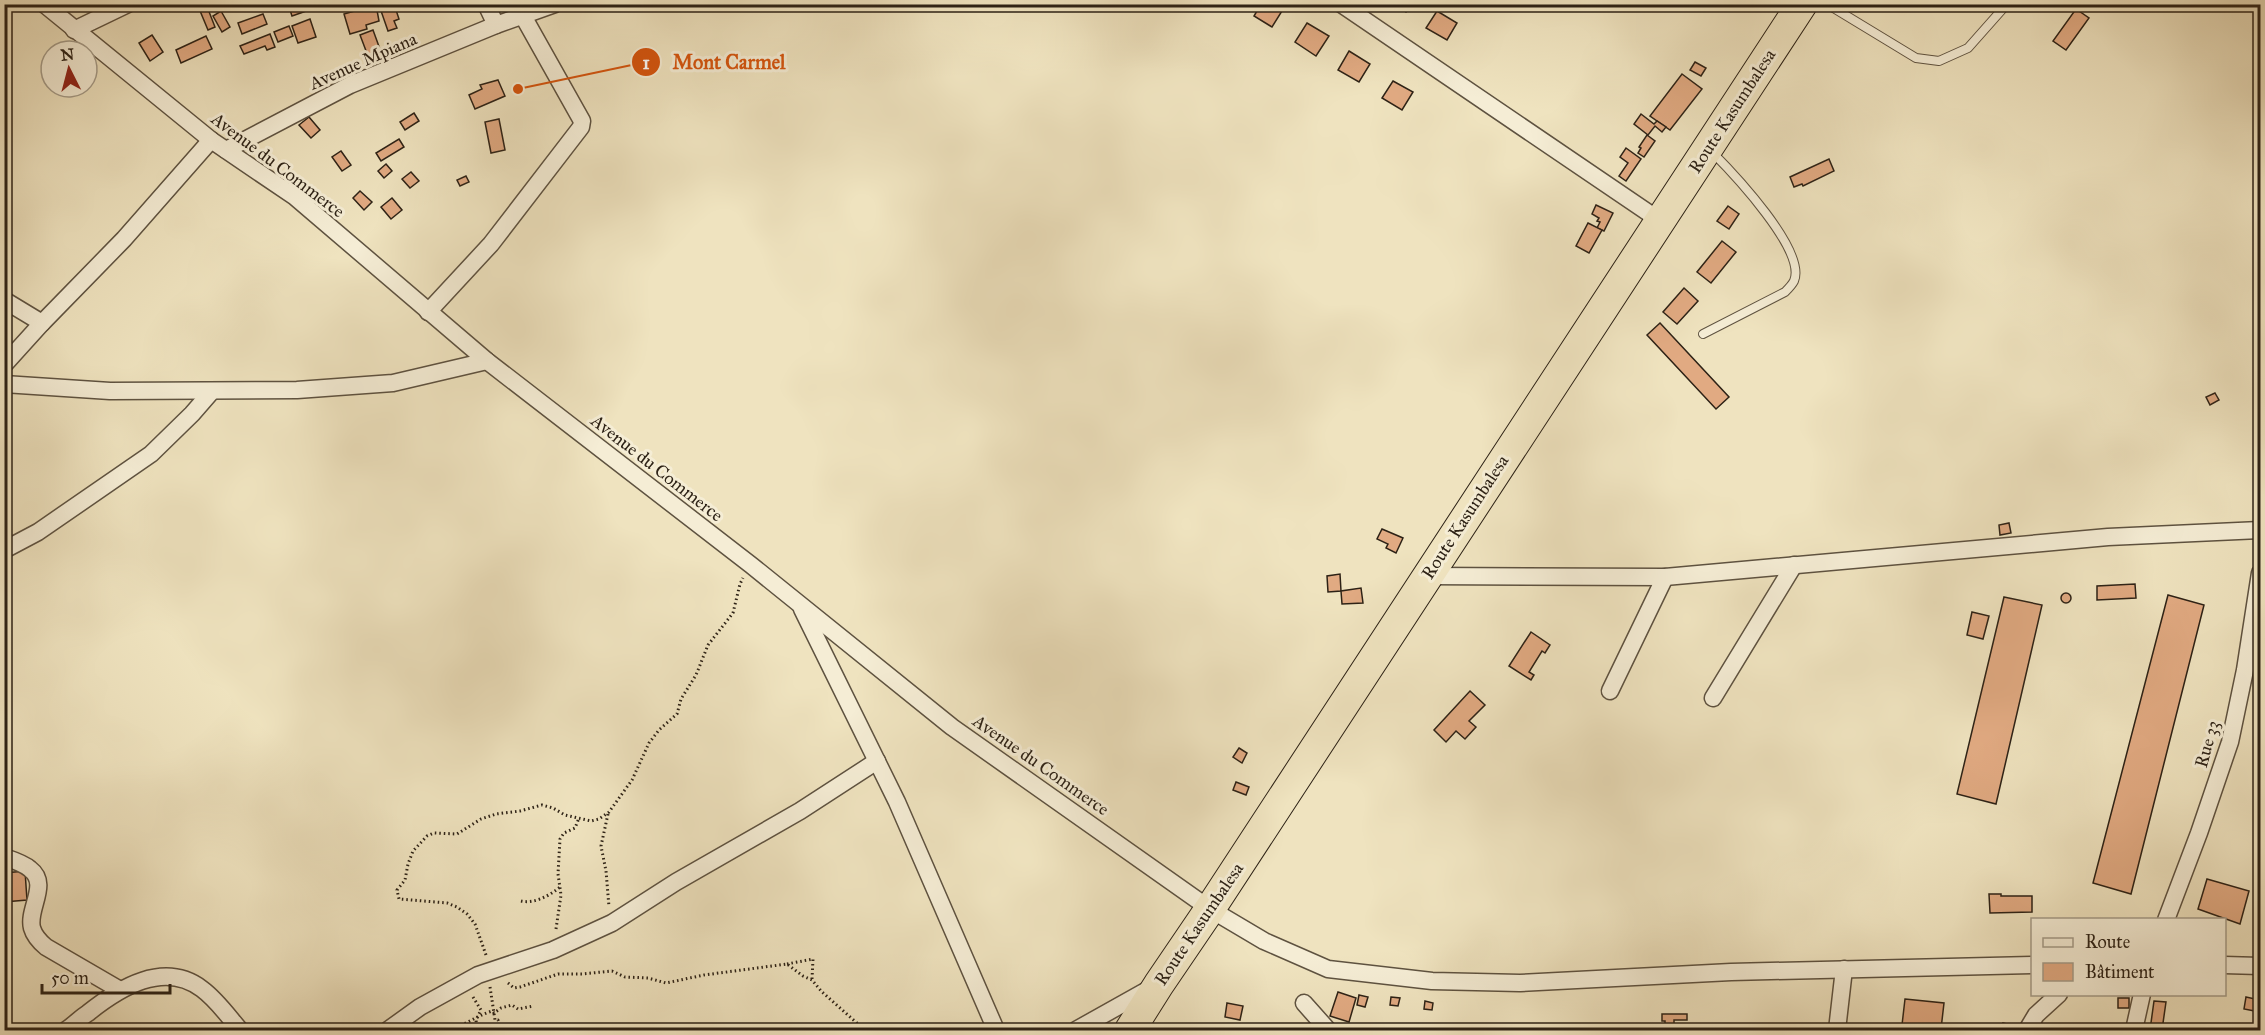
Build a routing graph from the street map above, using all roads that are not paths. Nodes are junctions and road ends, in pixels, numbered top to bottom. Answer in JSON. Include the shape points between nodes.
{"nodes":[{"id":1,"x":44,"y":4,"type":"edge"},
{"id":2,"x":128,"y":4,"type":"edge"},
{"id":3,"x":486,"y":4,"type":"edge"},
{"id":4,"x":555,"y":4,"type":"edge"},
{"id":5,"x":1341,"y":4,"type":"edge"},
{"id":6,"x":1802,"y":4,"type":"edge"},
{"id":7,"x":1827,"y":4,"type":"edge"},
{"id":8,"x":2007,"y":4,"type":"edge"},
{"id":9,"x":523,"y":16,"type":"junction"},
{"id":10,"x":496,"y":25,"type":"junction"},
{"id":11,"x":75,"y":30,"type":"junction"},
{"id":12,"x":211,"y":140,"type":"junction"},
{"id":13,"x":1709,"y":149,"type":"junction"},
{"id":14,"x":226,"y":150,"type":"junction"},
{"id":15,"x":1659,"y":220,"type":"junction"},
{"id":16,"x":4,"y":300,"type":"edge"},
{"id":17,"x":428,"y":312,"type":"junction"},
{"id":18,"x":42,"y":322,"type":"junction"},
{"id":19,"x":1703,"y":334,"type":"dead end"},
{"id":20,"x":487,"y":361,"type":"junction"},
{"id":21,"x":4,"y":365,"type":"edge"},
{"id":22,"x":4,"y":384,"type":"edge"},
{"id":23,"x":212,"y":391,"type":"junction"},
{"id":24,"x":2260,"y":530,"type":"edge"},
{"id":25,"x":4,"y":550,"type":"edge"},
{"id":26,"x":1794,"y":565,"type":"junction"},
{"id":27,"x":2260,"y":573,"type":"edge"},
{"id":28,"x":1426,"y":576,"type":"junction"},
{"id":29,"x":1665,"y":577,"type":"junction"},
{"id":30,"x":798,"y":603,"type":"junction"},
{"id":31,"x":1610,"y":691,"type":"dead end"},
{"id":32,"x":1713,"y":698,"type":"dead end"},
{"id":33,"x":877,"y":761,"type":"junction"},
{"id":34,"x":4,"y":857,"type":"edge"},
{"id":35,"x":1210,"y":909,"type":"junction"},
{"id":36,"x":2167,"y":918,"type":"edge"},
{"id":37,"x":2226,"y":964,"type":"edge"},
{"id":38,"x":2031,"y":965,"type":"edge"},
{"id":39,"x":2260,"y":966,"type":"edge"},
{"id":40,"x":1844,"y":969,"type":"junction"},
{"id":41,"x":1159,"y":984,"type":"junction"},
{"id":42,"x":120,"y":990,"type":"junction"},
{"id":43,"x":2057,"y":996,"type":"edge"},
{"id":44,"x":2142,"y":996,"type":"edge"},
{"id":45,"x":1304,"y":1003,"type":"dead end"},
{"id":46,"x":66,"y":1030,"type":"edge"},
{"id":47,"x":240,"y":1030,"type":"edge"},
{"id":48,"x":388,"y":1030,"type":"edge"},
{"id":49,"x":996,"y":1030,"type":"edge"},
{"id":50,"x":1076,"y":1030,"type":"edge"},
{"id":51,"x":1130,"y":1030,"type":"edge"},
{"id":52,"x":1328,"y":1030,"type":"edge"},
{"id":53,"x":1837,"y":1030,"type":"edge"},
{"id":54,"x":2027,"y":1030,"type":"edge"},
{"id":55,"x":2134,"y":1030,"type":"edge"}],
"edges":[{"from":1,"to":11,"type":"street","name":"Avenue du Commerce"},
{"from":2,"to":11,"type":"street"},
{"from":3,"to":10,"type":"street"},
{"from":4,"to":9,"type":"street","name":"Avenue Mpiana"},
{"from":5,"to":15,"type":"street"},
{"from":6,"to":13,"type":"highway","name":"Route Kasumbalesa"},
{"from":7,"to":8,"type":"lane","via":[[1916,58],[1939,61],[1968,48]]},
{"from":9,"to":10,"type":"street","name":"Avenue Mpiana"},
{"from":9,"to":17,"type":"street","via":[[582,121],[581,127],[491,244]]},
{"from":10,"to":14,"type":"street","name":"Avenue Mpiana","via":[[350,85]]},
{"from":11,"to":12,"type":"street","name":"Avenue du Commerce"},
{"from":12,"to":14,"type":"street","name":"Avenue du Commerce"},
{"from":12,"to":18,"type":"street","via":[[124,239]]},
{"from":13,"to":15,"type":"highway","name":"Route Kasumbalesa"},
{"from":13,"to":19,"type":"lane","via":[[1746,187],[1790,250],[1795,266],[1794,281],[1785,292]]},
{"from":14,"to":17,"type":"street","name":"Avenue du Commerce","via":[[295,197]]},
{"from":15,"to":28,"type":"highway","name":"Route Kasumbalesa"},
{"from":16,"to":18,"type":"street"},
{"from":17,"to":20,"type":"street","name":"Avenue du Commerce"},
{"from":18,"to":21,"type":"street"},
{"from":20,"to":23,"type":"street","via":[[393,383]]},
{"from":20,"to":30,"type":"street","name":"Avenue du Commerce"},
{"from":22,"to":23,"type":"street","via":[[110,392]]},
{"from":23,"to":25,"type":"street","via":[[151,454],[38,532]]},
{"from":24,"to":26,"type":"street","via":[[2108,537]]},
{"from":26,"to":29,"type":"street"},
{"from":26,"to":32,"type":"street"},
{"from":27,"to":36,"type":"street","name":"Rue 33","via":[[2230,742]]},
{"from":28,"to":29,"type":"street"},
{"from":28,"to":35,"type":"highway","name":"Route Kasumbalesa"},
{"from":29,"to":31,"type":"street"},
{"from":30,"to":33,"type":"street"},
{"from":30,"to":35,"type":"street","name":"Avenue du Commerce","via":[[952,727]]},
{"from":33,"to":48,"type":"street","via":[[612,923],[553,950],[477,975]]},
{"from":33,"to":49,"type":"street"},
{"from":34,"to":42,"type":"street","via":[[33,870],[38,881],[32,914],[32,927],[38,939]]},
{"from":35,"to":40,"type":"street","name":"Avenue du Commerce","via":[[1264,941],[1328,969],[1432,981],[1520,983]]},
{"from":35,"to":41,"type":"highway","name":"Route Kasumbalesa"},
{"from":37,"to":39,"type":"street"},
{"from":38,"to":40,"type":"street","name":"Avenue du Commerce"},
{"from":40,"to":53,"type":"street"},
{"from":41,"to":50,"type":"street"},
{"from":41,"to":51,"type":"highway","name":"Route Kasumbalesa"},
{"from":42,"to":46,"type":"street"},
{"from":42,"to":47,"type":"street","via":[[153,976],[187,981],[201,988]]},
{"from":43,"to":54,"type":"street"},
{"from":44,"to":55,"type":"street"},
{"from":45,"to":52,"type":"street"}]}
